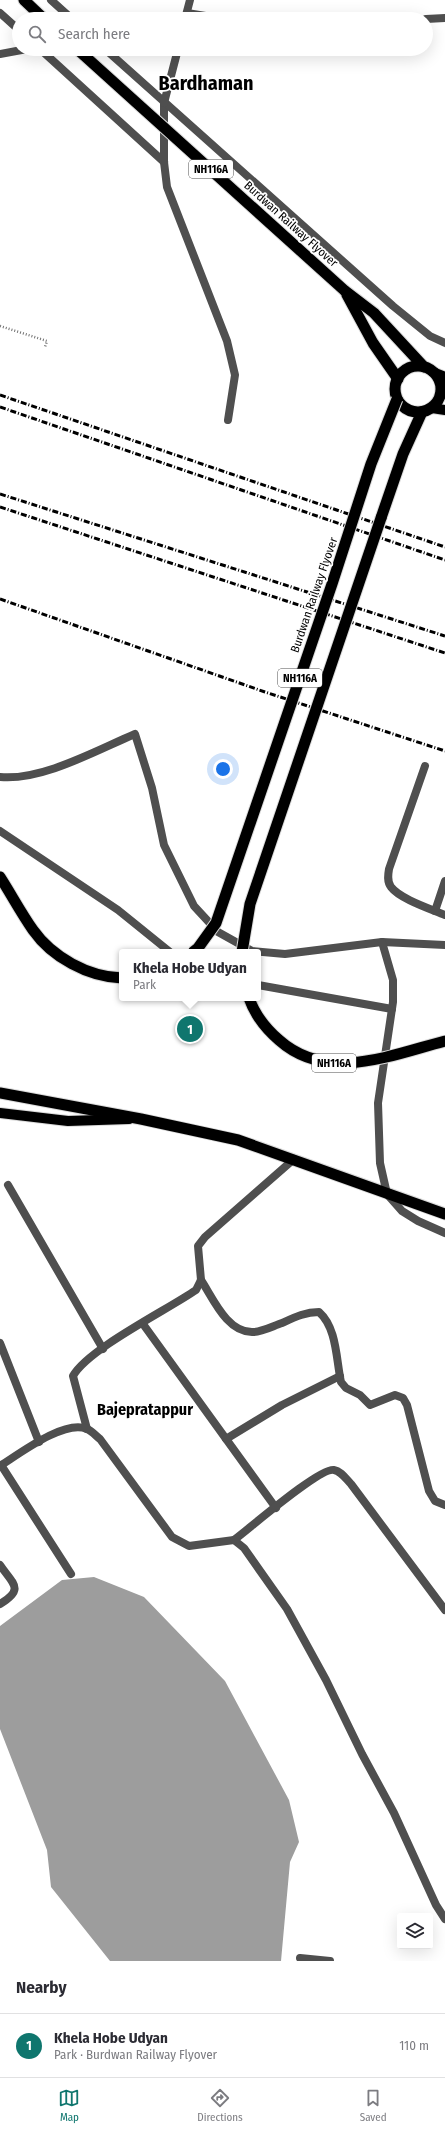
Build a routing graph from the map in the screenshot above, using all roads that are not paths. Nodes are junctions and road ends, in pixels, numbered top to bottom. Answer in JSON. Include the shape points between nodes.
{"nodes":[{"id":1,"x":24,"y":0,"type":"edge"},
{"id":2,"x":51,"y":0,"type":"edge"},
{"id":3,"x":190,"y":0,"type":"edge"},
{"id":4,"x":37,"y":12,"type":"edge"},
{"id":5,"x":64,"y":12,"type":"edge"},
{"id":6,"x":187,"y":12,"type":"edge"},
{"id":7,"x":0,"y":13,"type":"edge"},
{"id":8,"x":445,"y":18,"type":"edge"},
{"id":9,"x":433,"y":19,"type":"edge"},
{"id":10,"x":12,"y":24,"type":"edge"},
{"id":11,"x":12,"y":52,"type":"edge"},
{"id":12,"x":0,"y":54,"type":"edge"},
{"id":13,"x":48,"y":56,"type":"edge"},
{"id":14,"x":85,"y":56,"type":"edge"},
{"id":15,"x":113,"y":56,"type":"edge"},
{"id":16,"x":176,"y":56,"type":"edge"},
{"id":17,"x":164,"y":103,"type":"junction"},
{"id":18,"x":164,"y":162,"type":"junction"},
{"id":19,"x":344,"y":290,"type":"junction"},
{"id":20,"x":445,"y":343,"type":"edge"},
{"id":21,"x":429,"y":369,"type":"junction"},
{"id":22,"x":445,"y":377,"type":"edge"},
{"id":23,"x":398,"y":379,"type":"junction"},
{"id":24,"x":397,"y":399,"type":"junction"},
{"id":25,"x":427,"y":410,"type":"junction"},
{"id":26,"x":445,"y":410,"type":"edge"},
{"id":27,"x":228,"y":420,"type":"dead end"},
{"id":28,"x":426,"y":766,"type":"dead end"},
{"id":29,"x":0,"y":777,"type":"edge"},
{"id":30,"x":0,"y":831,"type":"edge"},
{"id":31,"x":0,"y":877,"type":"edge"},
{"id":32,"x":445,"y":882,"type":"edge"},
{"id":33,"x":435,"y":911,"type":"junction"},
{"id":34,"x":445,"y":915,"type":"edge"},
{"id":35,"x":382,"y":942,"type":"junction"},
{"id":36,"x":445,"y":945,"type":"edge"},
{"id":37,"x":166,"y":949,"type":"edge"},
{"id":38,"x":197,"y":949,"type":"edge"},
{"id":39,"x":242,"y":949,"type":"edge"},
{"id":40,"x":247,"y":949,"type":"edge"},
{"id":41,"x":261,"y":953,"type":"edge"},
{"id":42,"x":119,"y":978,"type":"edge"},
{"id":43,"x":261,"y":986,"type":"edge"},
{"id":44,"x":250,"y":1001,"type":"edge"},
{"id":45,"x":392,"y":1009,"type":"junction"},
{"id":46,"x":445,"y":1041,"type":"edge"},
{"id":47,"x":0,"y":1093,"type":"edge"},
{"id":48,"x":0,"y":1113,"type":"edge"},
{"id":49,"x":141,"y":1119,"type":"junction"},
{"id":50,"x":294,"y":1159,"type":"junction"},
{"id":51,"x":8,"y":1186,"type":"dead end"},
{"id":52,"x":387,"y":1194,"type":"junction"},
{"id":53,"x":445,"y":1214,"type":"edge"},
{"id":54,"x":445,"y":1233,"type":"edge"},
{"id":55,"x":201,"y":1280,"type":"junction"},
{"id":56,"x":142,"y":1324,"type":"junction"},
{"id":57,"x":0,"y":1343,"type":"edge"},
{"id":58,"x":103,"y":1349,"type":"junction"},
{"id":59,"x":340,"y":1376,"type":"junction"},
{"id":60,"x":87,"y":1429,"type":"junction"},
{"id":61,"x":226,"y":1439,"type":"junction"},
{"id":62,"x":39,"y":1442,"type":"junction"},
{"id":63,"x":1,"y":1465,"type":"edge"},
{"id":64,"x":445,"y":1505,"type":"edge"},
{"id":65,"x":276,"y":1508,"type":"junction"},
{"id":66,"x":234,"y":1540,"type":"junction"},
{"id":67,"x":0,"y":1565,"type":"edge"},
{"id":68,"x":71,"y":1574,"type":"dead end"},
{"id":69,"x":0,"y":1604,"type":"edge"},
{"id":70,"x":445,"y":1610,"type":"edge"},
{"id":71,"x":445,"y":1919,"type":"edge"},
{"id":72,"x":300,"y":1958,"type":"dead end"},
{"id":73,"x":330,"y":1961,"type":"edge"}],
"edges":[{"from":1,"to":4,"type":"highway"},
{"from":2,"to":5,"type":"street"},
{"from":3,"to":6,"type":"street"},
{"from":7,"to":10,"type":"street"},
{"from":8,"to":9,"type":"street"},
{"from":11,"to":12,"type":"street"},
{"from":13,"to":18,"type":"street"},
{"from":14,"to":19,"type":"highway","name":"Burdwan Railway Flyover","number":"NH116A","bridge":true},
{"from":15,"to":17,"type":"street"},
{"from":16,"to":17,"type":"street"},
{"from":17,"to":18,"type":"street"},
{"from":17,"to":20,"type":"street","via":[[392,306],[430,336]]},
{"from":18,"to":27,"type":"street","via":[[170,195],[227,341],[235,375]]},
{"from":19,"to":21,"type":"highway","name":"Burdwan Railway Flyover","number":"NH116A","via":[[374,313]]},
{"from":19,"to":23,"type":"highway","name":"Burdwan Railway Flyover","number":"NH116A","via":[[373,343]]},
{"from":21,"to":22,"type":"main road","name":"Burdwan Railway Flyover"},
{"from":21,"to":23,"type":"highway","via":[[414,367],[404,371]]},
{"from":21,"to":25,"type":"highway","name":"Burdwan Railway Flyover","number":"NH116A","via":[[440,380],[441,390],[439,400]]},
{"from":23,"to":24,"type":"highway","name":"Burdwan Railway Flyover","number":"NH116A","via":[[395,389]]},
{"from":24,"to":25,"type":"highway","via":[[408,409]]},
{"from":24,"to":38,"type":"highway","name":"Burdwan Railway Flyover","number":"NH116A","bridge":true,"via":[[371,464],[216,923]]},
{"from":25,"to":26,"type":"main road"},
{"from":25,"to":39,"type":"highway","name":"Burdwan Railway Flyover","number":"NH116A","bridge":true,"via":[[396,474],[250,904]]},
{"from":28,"to":33,"type":"street","via":[[389,869],[388,879],[390,887],[398,894]]},
{"from":29,"to":40,"type":"street","via":[[11,778],[56,768],[135,734],[152,788],[164,845],[194,906],[218,932]]},
{"from":30,"to":37,"type":"street","via":[[118,910]]},
{"from":31,"to":42,"type":"highway","via":[[33,931],[54,952],[82,969]]},
{"from":32,"to":33,"type":"street"},
{"from":33,"to":34,"type":"street"},
{"from":35,"to":36,"type":"street"},
{"from":35,"to":41,"type":"street","via":[[285,954]]},
{"from":35,"to":45,"type":"street","via":[[393,980]]},
{"from":43,"to":45,"type":"street"},
{"from":44,"to":46,"type":"highway","number":"NH116A","bridge":true,"via":[[265,1028],[287,1047],[323,1063],[346,1064],[375,1059]]},
{"from":45,"to":52,"type":"street","via":[[378,1103],[380,1163]]},
{"from":47,"to":49,"type":"highway"},
{"from":48,"to":49,"type":"main road","via":[[68,1121]]},
{"from":49,"to":50,"type":"highway","via":[[204,1131]]},
{"from":50,"to":52,"type":"highway"},
{"from":50,"to":55,"type":"street","via":[[198,1246]]},
{"from":51,"to":58,"type":"street"},
{"from":52,"to":53,"type":"highway"},
{"from":52,"to":54,"type":"street","via":[[402,1211]]},
{"from":55,"to":56,"type":"street","via":[[196,1290]]},
{"from":55,"to":59,"type":"street","via":[[226,1318],[237,1328],[252,1332],[267,1329],[306,1312],[319,1312],[326,1318],[330,1329]]},
{"from":56,"to":58,"type":"street"},
{"from":56,"to":61,"type":"street"},
{"from":57,"to":62,"type":"street"},
{"from":58,"to":60,"type":"street","via":[[78,1366],[73,1376]]},
{"from":59,"to":61,"type":"street","via":[[282,1405]]},
{"from":59,"to":64,"type":"street","via":[[346,1388],[360,1395],[370,1405],[394,1395],[403,1398],[429,1491],[435,1501]]},
{"from":60,"to":62,"type":"street","via":[[71,1428]]},
{"from":60,"to":66,"type":"street","via":[[100,1439],[172,1537],[189,1546]]},
{"from":61,"to":65,"type":"street"},
{"from":62,"to":63,"type":"street"},
{"from":63,"to":68,"type":"street"},
{"from":65,"to":66,"type":"street"},
{"from":65,"to":70,"type":"street","via":[[324,1472],[334,1470],[342,1474]]},
{"from":66,"to":71,"type":"street","via":[[244,1548],[287,1609],[394,1813],[436,1905]]},
{"from":67,"to":69,"type":"street","via":[[15,1591],[14,1595]]},
{"from":72,"to":73,"type":"street"}]}
